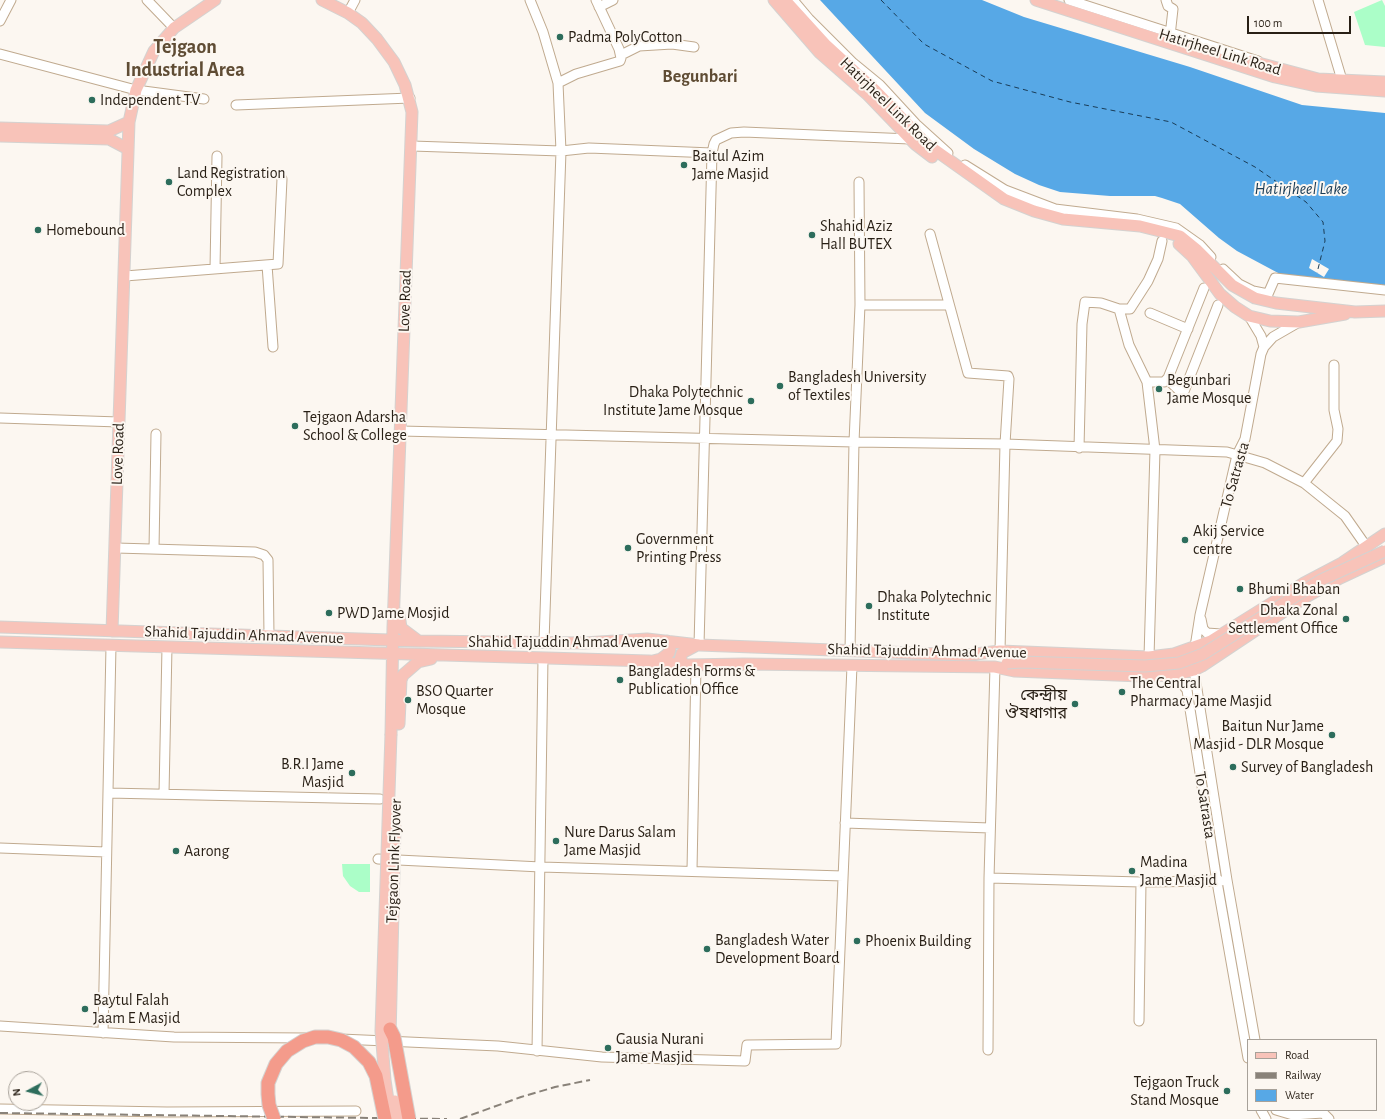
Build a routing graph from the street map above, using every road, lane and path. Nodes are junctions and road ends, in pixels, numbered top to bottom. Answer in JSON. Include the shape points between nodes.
{"nodes":[{"id":1,"x":11,"y":0,"type":"edge"},
{"id":2,"x":147,"y":0,"type":"edge"},
{"id":3,"x":215,"y":0,"type":"edge"},
{"id":4,"x":322,"y":0,"type":"edge"},
{"id":5,"x":355,"y":0,"type":"edge"},
{"id":6,"x":530,"y":0,"type":"edge"},
{"id":7,"x":613,"y":0,"type":"edge"},
{"id":8,"x":774,"y":0,"type":"edge"},
{"id":9,"x":785,"y":0,"type":"edge"},
{"id":10,"x":793,"y":0,"type":"edge"},
{"id":11,"x":1036,"y":0,"type":"edge"},
{"id":12,"x":1060,"y":0,"type":"edge"},
{"id":13,"x":1069,"y":0,"type":"edge"},
{"id":14,"x":1166,"y":0,"type":"edge"},
{"id":15,"x":1318,"y":0,"type":"edge"},
{"id":16,"x":598,"y":3,"type":"edge"},
{"id":17,"x":348,"y":13,"type":"junction"},
{"id":18,"x":0,"y":21,"type":"edge"},
{"id":19,"x":174,"y":28,"type":"junction"},
{"id":20,"x":1170,"y":36,"type":"junction"},
{"id":21,"x":694,"y":48,"type":"dead end"},
{"id":22,"x":0,"y":54,"type":"edge"},
{"id":23,"x":622,"y":56,"type":"junction"},
{"id":24,"x":1342,"y":80,"type":"junction"},
{"id":25,"x":1385,"y":82,"type":"edge"},
{"id":26,"x":558,"y":83,"type":"junction"},
{"id":27,"x":1385,"y":88,"type":"edge"},
{"id":28,"x":136,"y":90,"type":"junction"},
{"id":29,"x":1385,"y":91,"type":"edge"},
{"id":30,"x":410,"y":98,"type":"junction"},
{"id":31,"x":204,"y":99,"type":"dead end"},
{"id":32,"x":236,"y":105,"type":"dead end"},
{"id":33,"x":129,"y":122,"type":"junction"},
{"id":34,"x":0,"y":128,"type":"edge"},
{"id":35,"x":109,"y":135,"type":"junction"},
{"id":36,"x":0,"y":136,"type":"edge"},
{"id":37,"x":910,"y":139,"type":"junction"},
{"id":38,"x":412,"y":146,"type":"junction"},
{"id":39,"x":128,"y":149,"type":"junction"},
{"id":40,"x":561,"y":151,"type":"junction"},
{"id":41,"x":712,"y":153,"type":"junction"},
{"id":42,"x":217,"y":156,"type":"dead end"},
{"id":43,"x":282,"y":179,"type":"dead end"},
{"id":44,"x":859,"y":182,"type":"dead end"},
{"id":45,"x":1148,"y":230,"type":"junction"},
{"id":46,"x":930,"y":234,"type":"dead end"},
{"id":47,"x":1162,"y":241,"type":"dead end"},
{"id":48,"x":266,"y":265,"type":"junction"},
{"id":49,"x":215,"y":269,"type":"junction"},
{"id":50,"x":125,"y":276,"type":"junction"},
{"id":51,"x":1204,"y":288,"type":"dead end"},
{"id":52,"x":1385,"y":290,"type":"edge"},
{"id":53,"x":860,"y":304,"type":"junction"},
{"id":54,"x":949,"y":305,"type":"junction"},
{"id":55,"x":1218,"y":306,"type":"dead end"},
{"id":56,"x":1119,"y":309,"type":"junction"},
{"id":57,"x":1385,"y":311,"type":"edge"},
{"id":58,"x":1355,"y":312,"type":"junction"},
{"id":59,"x":1150,"y":313,"type":"dead end"},
{"id":60,"x":1249,"y":316,"type":"junction"},
{"id":61,"x":1299,"y":322,"type":"junction"},
{"id":62,"x":1188,"y":329,"type":"junction"},
{"id":63,"x":1264,"y":346,"type":"junction"},
{"id":64,"x":273,"y":347,"type":"dead end"},
{"id":65,"x":1334,"y":365,"type":"dead end"},
{"id":66,"x":1167,"y":379,"type":"junction"},
{"id":67,"x":1147,"y":382,"type":"junction"},
{"id":68,"x":0,"y":418,"type":"edge"},
{"id":69,"x":119,"y":422,"type":"junction"},
{"id":70,"x":401,"y":431,"type":"junction"},
{"id":71,"x":156,"y":434,"type":"dead end"},
{"id":72,"x":551,"y":434,"type":"junction"},
{"id":73,"x":704,"y":438,"type":"junction"},
{"id":74,"x":1245,"y":439,"type":"junction"},
{"id":75,"x":854,"y":442,"type":"junction"},
{"id":76,"x":1005,"y":444,"type":"junction"},
{"id":77,"x":1078,"y":448,"type":"junction"},
{"id":78,"x":1155,"y":450,"type":"junction"},
{"id":79,"x":1237,"y":455,"type":"junction"},
{"id":80,"x":1256,"y":460,"type":"junction"},
{"id":81,"x":1304,"y":483,"type":"junction"},
{"id":82,"x":1385,"y":534,"type":"edge"},
{"id":83,"x":1385,"y":543,"type":"edge"},
{"id":84,"x":1366,"y":546,"type":"junction"},
{"id":85,"x":116,"y":548,"type":"junction"},
{"id":86,"x":154,"y":549,"type":"junction"},
{"id":87,"x":1385,"y":551,"type":"edge"},
{"id":88,"x":1385,"y":557,"type":"edge"},
{"id":89,"x":396,"y":563,"type":"junction"},
{"id":90,"x":1342,"y":563,"type":"junction"},
{"id":91,"x":1200,"y":615,"type":"junction"},
{"id":92,"x":0,"y":627,"type":"edge"},
{"id":93,"x":112,"y":631,"type":"junction"},
{"id":94,"x":1223,"y":634,"type":"junction"},
{"id":95,"x":269,"y":635,"type":"junction"},
{"id":96,"x":289,"y":636,"type":"junction"},
{"id":97,"x":393,"y":640,"type":"junction"},
{"id":98,"x":420,"y":641,"type":"junction"},
{"id":99,"x":667,"y":641,"type":"junction"},
{"id":100,"x":0,"y":642,"type":"edge"},
{"id":101,"x":544,"y":642,"type":"junction"},
{"id":102,"x":1207,"y":642,"type":"junction"},
{"id":103,"x":699,"y":645,"type":"junction"},
{"id":104,"x":112,"y":646,"type":"junction"},
{"id":105,"x":167,"y":646,"type":"junction"},
{"id":106,"x":1195,"y":647,"type":"junction"},
{"id":107,"x":289,"y":650,"type":"junction"},
{"id":108,"x":850,"y":650,"type":"junction"},
{"id":109,"x":1000,"y":651,"type":"junction"},
{"id":110,"x":1177,"y":652,"type":"junction"},
{"id":111,"x":378,"y":653,"type":"junction"},
{"id":112,"x":397,"y":653,"type":"junction"},
{"id":113,"x":468,"y":656,"type":"junction"},
{"id":114,"x":1154,"y":657,"type":"junction"},
{"id":115,"x":543,"y":658,"type":"junction"},
{"id":116,"x":1214,"y":658,"type":"junction"},
{"id":117,"x":649,"y":661,"type":"junction"},
{"id":118,"x":685,"y":665,"type":"junction"},
{"id":119,"x":696,"y":665,"type":"junction"},
{"id":120,"x":852,"y":666,"type":"junction"},
{"id":121,"x":995,"y":667,"type":"junction"},
{"id":122,"x":1194,"y":670,"type":"junction"},
{"id":123,"x":1175,"y":675,"type":"junction"},
{"id":124,"x":397,"y":680,"type":"junction"},
{"id":125,"x":395,"y":734,"type":"junction"},
{"id":126,"x":108,"y":793,"type":"junction"},
{"id":127,"x":164,"y":794,"type":"junction"},
{"id":128,"x":380,"y":799,"type":"dead end"},
{"id":129,"x":845,"y":822,"type":"junction"},
{"id":130,"x":990,"y":828,"type":"junction"},
{"id":131,"x":0,"y":848,"type":"edge"},
{"id":132,"x":106,"y":852,"type":"junction"},
{"id":133,"x":378,"y":859,"type":"dead end"},
{"id":134,"x":541,"y":867,"type":"junction"},
{"id":135,"x":692,"y":870,"type":"junction"},
{"id":136,"x":843,"y":876,"type":"junction"},
{"id":137,"x":989,"y":878,"type":"junction"},
{"id":138,"x":1227,"y":880,"type":"junction"},
{"id":139,"x":1141,"y":882,"type":"junction"},
{"id":140,"x":1217,"y":882,"type":"junction"},
{"id":141,"x":1139,"y":1021,"type":"dead end"},
{"id":142,"x":0,"y":1026,"type":"edge"},
{"id":143,"x":390,"y":1029,"type":"junction"},
{"id":144,"x":103,"y":1032,"type":"junction"},
{"id":145,"x":1255,"y":1039,"type":"edge"},
{"id":146,"x":1246,"y":1042,"type":"edge"},
{"id":147,"x":988,"y":1050,"type":"dead end"},
{"id":148,"x":537,"y":1051,"type":"junction"},
{"id":149,"x":0,"y":1109,"type":"edge"},
{"id":150,"x":356,"y":1111,"type":"dead end"},
{"id":151,"x":1279,"y":1111,"type":"edge"},
{"id":152,"x":274,"y":1119,"type":"edge"},
{"id":153,"x":385,"y":1119,"type":"edge"},
{"id":154,"x":391,"y":1119,"type":"edge"},
{"id":155,"x":398,"y":1119,"type":"edge"},
{"id":156,"x":409,"y":1119,"type":"edge"},
{"id":157,"x":1329,"y":1119,"type":"edge"}],
"edges":[{"from":1,"to":18,"type":"street"},
{"from":2,"to":19,"type":"street"},
{"from":3,"to":19,"type":"main road","name":"Love Road"},
{"from":4,"to":17,"type":"main road","name":"Love Road"},
{"from":5,"to":17,"type":"street"},
{"from":6,"to":26,"type":"street"},
{"from":7,"to":16,"type":"street"},
{"from":8,"to":37,"type":"main road","name":"Hatirjheel Link Road","via":[[819,52],[867,94]]},
{"from":9,"to":45,"type":"main road","name":"Hatirjheel Link Road","via":[[825,44],[875,90],[928,146],[1004,199],[1063,219],[1120,223]]},
{"from":10,"to":52,"type":"street","via":[[852,62],[880,85],[943,150],[1005,190],[1055,209],[1137,218],[1176,228],[1200,245],[1239,284],[1253,291],[1268,294],[1275,278]]},
{"from":11,"to":29,"type":"main road","via":[[1275,77],[1316,86]]},
{"from":12,"to":20,"type":"main road","name":"Hatirjheel Link Road"},
{"from":13,"to":27,"type":"street","via":[[1301,76],[1337,84]]},
{"from":14,"to":20,"type":"street","via":[[1168,6],[1174,9]]},
{"from":15,"to":24,"type":"street"},
{"from":16,"to":23,"type":"street"},
{"from":17,"to":30,"type":"main road","name":"Love Road","via":[[362,23],[386,49]]},
{"from":19,"to":28,"type":"main road","name":"Love Road","via":[[154,51]]},
{"from":20,"to":24,"type":"main road","name":"Hatirjheel Link Road","via":[[1288,72],[1318,79]]},
{"from":21,"to":23,"type":"street","via":[[672,44],[639,46]]},
{"from":22,"to":28,"type":"street"},
{"from":23,"to":26,"type":"street","via":[[620,61],[576,74]]},
{"from":24,"to":25,"type":"main road","name":"Hatirjheel Link Road"},
{"from":26,"to":40,"type":"street"},
{"from":28,"to":31,"type":"street"},
{"from":28,"to":33,"type":"main road","name":"Love Road"},
{"from":30,"to":32,"type":"street"},
{"from":30,"to":38,"type":"main road","name":"Love Road"},
{"from":33,"to":35,"type":"main road"},
{"from":33,"to":39,"type":"main road","name":"Love Road"},
{"from":34,"to":35,"type":"main road"},
{"from":35,"to":36,"type":"main road"},
{"from":35,"to":39,"type":"main road"},
{"from":37,"to":41,"type":"street","via":[[744,132],[732,133],[716,140]]},
{"from":37,"to":45,"type":"main road","name":"Hatirjheel Link Road","via":[[925,153],[997,200],[1034,215],[1066,224]]},
{"from":38,"to":40,"type":"street"},
{"from":38,"to":70,"type":"main road","name":"Love Road"},
{"from":39,"to":50,"type":"main road","name":"Love Road"},
{"from":40,"to":41,"type":"street","via":[[589,148]]},
{"from":40,"to":72,"type":"street"},
{"from":41,"to":73,"type":"street"},
{"from":42,"to":49,"type":"street"},
{"from":43,"to":48,"type":"street","via":[[278,264]]},
{"from":44,"to":53,"type":"street"},
{"from":45,"to":58,"type":"main road","name":"Hatirjheel Link Road","via":[[1180,236],[1232,285],[1255,298],[1276,303]]},
{"from":45,"to":60,"type":"main road","name":"Hatirjheel Link Road","via":[[1181,245],[1220,294]]},
{"from":46,"to":54,"type":"street"},
{"from":47,"to":56,"type":"street","via":[[1158,259],[1148,281],[1130,309]]},
{"from":48,"to":49,"type":"street"},
{"from":48,"to":64,"type":"street"},
{"from":49,"to":50,"type":"street"},
{"from":50,"to":69,"type":"main road","name":"Love Road"},
{"from":51,"to":62,"type":"street"},
{"from":53,"to":54,"type":"street"},
{"from":53,"to":75,"type":"street"},
{"from":54,"to":76,"type":"street","via":[[968,373],[1008,376]]},
{"from":55,"to":66,"type":"street","via":[[1183,394]]},
{"from":56,"to":67,"type":"street","via":[[1129,345]]},
{"from":56,"to":77,"type":"street","via":[[1101,303],[1085,302]]},
{"from":57,"to":58,"type":"main road","name":"Hatirjheel Link Road"},
{"from":58,"to":61,"type":"main road","name":"Hatirjheel Link Road"},
{"from":59,"to":62,"type":"street"},
{"from":60,"to":61,"type":"main road","name":"Hatirjheel Link Road"},
{"from":60,"to":63,"type":"street"},
{"from":61,"to":63,"type":"street","via":[[1273,337]]},
{"from":62,"to":66,"type":"street"},
{"from":63,"to":74,"type":"street","name":"To Satrasta","via":[[1256,372]]},
{"from":65,"to":81,"type":"street","via":[[1337,440]]},
{"from":66,"to":67,"type":"street","via":[[1164,382]]},
{"from":67,"to":78,"type":"street"},
{"from":68,"to":69,"type":"street"},
{"from":69,"to":85,"type":"main road","name":"Love Road"},
{"from":70,"to":72,"type":"street"},
{"from":70,"to":89,"type":"main road","name":"Love Road"},
{"from":71,"to":86,"type":"street"},
{"from":72,"to":73,"type":"street"},
{"from":72,"to":101,"type":"street"},
{"from":73,"to":75,"type":"street"},
{"from":73,"to":103,"type":"street"},
{"from":74,"to":79,"type":"street","name":"To Satrasta"},
{"from":74,"to":80,"type":"street","via":[[1248,451]]},
{"from":75,"to":76,"type":"street"},
{"from":75,"to":108,"type":"street"},
{"from":76,"to":77,"type":"street"},
{"from":76,"to":109,"type":"street"},
{"from":77,"to":78,"type":"street"},
{"from":78,"to":79,"type":"street","via":[[1212,451]]},
{"from":78,"to":114,"type":"street","via":[[1149,641]]},
{"from":79,"to":80,"type":"street"},
{"from":79,"to":91,"type":"street","name":"To Satrasta"},
{"from":80,"to":81,"type":"street"},
{"from":81,"to":84,"type":"street","via":[[1345,516]]},
{"from":82,"to":84,"type":"main road"},
{"from":83,"to":90,"type":"main road"},
{"from":84,"to":90,"type":"main road"},
{"from":85,"to":86,"type":"street"},
{"from":85,"to":93,"type":"main road","name":"Love Road"},
{"from":86,"to":95,"type":"street","via":[[255,552],[264,555],[268,560]]},
{"from":87,"to":121,"type":"main road","bridge":true,"via":[[1321,580],[1203,654],[1179,663],[1145,666],[1021,662]]},
{"from":88,"to":116,"type":"main road","via":[[1316,590]]},
{"from":89,"to":97,"type":"main road","name":"Love Road"},
{"from":89,"to":98,"type":"main road","via":[[401,579],[399,625],[405,633]]},
{"from":90,"to":94,"type":"main road","via":[[1304,583]]},
{"from":91,"to":94,"type":"street","via":[[1207,634]]},
{"from":91,"to":106,"type":"street","name":"To Satrasta"},
{"from":92,"to":93,"type":"main road","name":"Shahid Tajuddin Ahmad Avenue"},
{"from":93,"to":95,"type":"main road","name":"Shahid Tajuddin Ahmad Avenue"},
{"from":94,"to":102,"type":"main road"},
{"from":95,"to":96,"type":"main road","name":"Shahid Tajuddin Ahmad Avenue"},
{"from":96,"to":97,"type":"main road","name":"Shahid Tajuddin Ahmad Avenue"},
{"from":96,"to":107,"type":"main road"},
{"from":97,"to":98,"type":"main road","name":"Shahid Tajuddin Ahmad Avenue"},
{"from":97,"to":112,"type":"main road"},
{"from":98,"to":101,"type":"main road","name":"Shahid Tajuddin Ahmad Avenue"},
{"from":99,"to":101,"type":"main road","name":"Shahid Tajuddin Ahmad Avenue","via":[[647,639],[584,643]]},
{"from":99,"to":103,"type":"main road","name":"Shahid Tajuddin Ahmad Avenue"},
{"from":99,"to":117,"type":"main road","via":[[669,653],[661,659]]},
{"from":100,"to":104,"type":"main road","name":"Shahid Tajuddin Ahmad Avenue"},
{"from":102,"to":106,"type":"main road"},
{"from":102,"to":116,"type":"main road"},
{"from":103,"to":108,"type":"main road","name":"Shahid Tajuddin Ahmad Avenue"},
{"from":103,"to":118,"type":"main road","via":[[682,653],[680,660]]},
{"from":104,"to":105,"type":"main road","name":"Shahid Tajuddin Ahmad Avenue"},
{"from":104,"to":126,"type":"street"},
{"from":105,"to":107,"type":"main road","name":"Shahid Tajuddin Ahmad Avenue"},
{"from":105,"to":127,"type":"street"},
{"from":106,"to":110,"type":"main road","name":"Shahid Tajuddin Ahmad Avenue"},
{"from":106,"to":122,"type":"main road"},
{"from":107,"to":111,"type":"main road","name":"Shahid Tajuddin Ahmad Avenue"},
{"from":108,"to":109,"type":"main road","name":"Shahid Tajuddin Ahmad Avenue","via":[[967,655]]},
{"from":109,"to":114,"type":"main road","name":"Shahid Tajuddin Ahmad Avenue"},
{"from":110,"to":114,"type":"main road","name":"Shahid Tajuddin Ahmad Avenue"},
{"from":110,"to":122,"type":"main road","via":[[1189,657]]},
{"from":111,"to":112,"type":"main road","name":"Shahid Tajuddin Ahmad Avenue"},
{"from":111,"to":124,"type":"main road"},
{"from":112,"to":113,"type":"main road","name":"Shahid Tajuddin Ahmad Avenue"},
{"from":112,"to":124,"type":"main road","name":"Tejgaon Link Flyover"},
{"from":113,"to":115,"type":"main road","name":"Shahid Tajuddin Ahmad Avenue"},
{"from":113,"to":124,"type":"main road","via":[[461,660],[429,659],[418,662]]},
{"from":114,"to":123,"type":"main road"},
{"from":115,"to":117,"type":"main road","name":"Shahid Tajuddin Ahmad Avenue"},
{"from":115,"to":134,"type":"street"},
{"from":116,"to":122,"type":"main road"},
{"from":117,"to":118,"type":"main road","name":"Shahid Tajuddin Ahmad Avenue"},
{"from":118,"to":119,"type":"main road","name":"Shahid Tajuddin Ahmad Avenue"},
{"from":119,"to":120,"type":"main road","name":"Shahid Tajuddin Ahmad Avenue"},
{"from":119,"to":135,"type":"street"},
{"from":120,"to":121,"type":"main road","name":"Shahid Tajuddin Ahmad Avenue"},
{"from":120,"to":129,"type":"street"},
{"from":121,"to":123,"type":"main road","name":"Shahid Tajuddin Ahmad Avenue","via":[[1014,671]]},
{"from":121,"to":130,"type":"street"},
{"from":122,"to":123,"type":"main road","name":"Shahid Tajuddin Ahmad Avenue"},
{"from":122,"to":138,"type":"street"},
{"from":123,"to":140,"type":"street","name":"To Satrasta","via":[[1187,690]]},
{"from":124,"to":125,"type":"main road","name":"Tejgaon Link Flyover"},
{"from":125,"to":143,"type":"main road","name":"Tejgaon Link Flyover","bridge":true},
{"from":125,"to":154,"type":"main road","name":"Tejgaon Link Flyover","bridge":true,"via":[[381,1031]]},
{"from":126,"to":127,"type":"street"},
{"from":126,"to":132,"type":"street"},
{"from":127,"to":128,"type":"street"},
{"from":129,"to":130,"type":"street"},
{"from":129,"to":136,"type":"street"},
{"from":130,"to":137,"type":"street"},
{"from":131,"to":132,"type":"street"},
{"from":132,"to":144,"type":"street"},
{"from":133,"to":134,"type":"street"},
{"from":134,"to":135,"type":"street"},
{"from":134,"to":148,"type":"street"},
{"from":135,"to":136,"type":"street"},
{"from":136,"to":148,"type":"street","via":[[836,1044],[747,1045],[745,1061],[602,1057]]},
{"from":137,"to":139,"type":"street"},
{"from":137,"to":147,"type":"street"},
{"from":138,"to":140,"type":"street"},
{"from":138,"to":145,"type":"street"},
{"from":139,"to":140,"type":"street"},
{"from":139,"to":141,"type":"street"},
{"from":140,"to":146,"type":"street","name":"To Satrasta"},
{"from":142,"to":144,"type":"street"},
{"from":143,"to":155,"type":"main road","name":"Tejgaon Link Flyover","bridge":true,"via":[[390,1068]]},
{"from":143,"to":156,"type":"highway","bridge":true,"via":[[394,1037]]},
{"from":144,"to":148,"type":"street","via":[[174,1037],[372,1039],[498,1046]]},
{"from":149,"to":150,"type":"street","via":[[167,1112]]},
{"from":151,"to":157,"type":"street","via":[[1293,1115],[1323,1113]]},
{"from":152,"to":153,"type":"highway","bridge":true,"via":[[269,1105],[268,1083],[276,1064],[287,1051],[303,1041],[328,1037],[354,1047],[369,1062],[376,1076]]}]}
